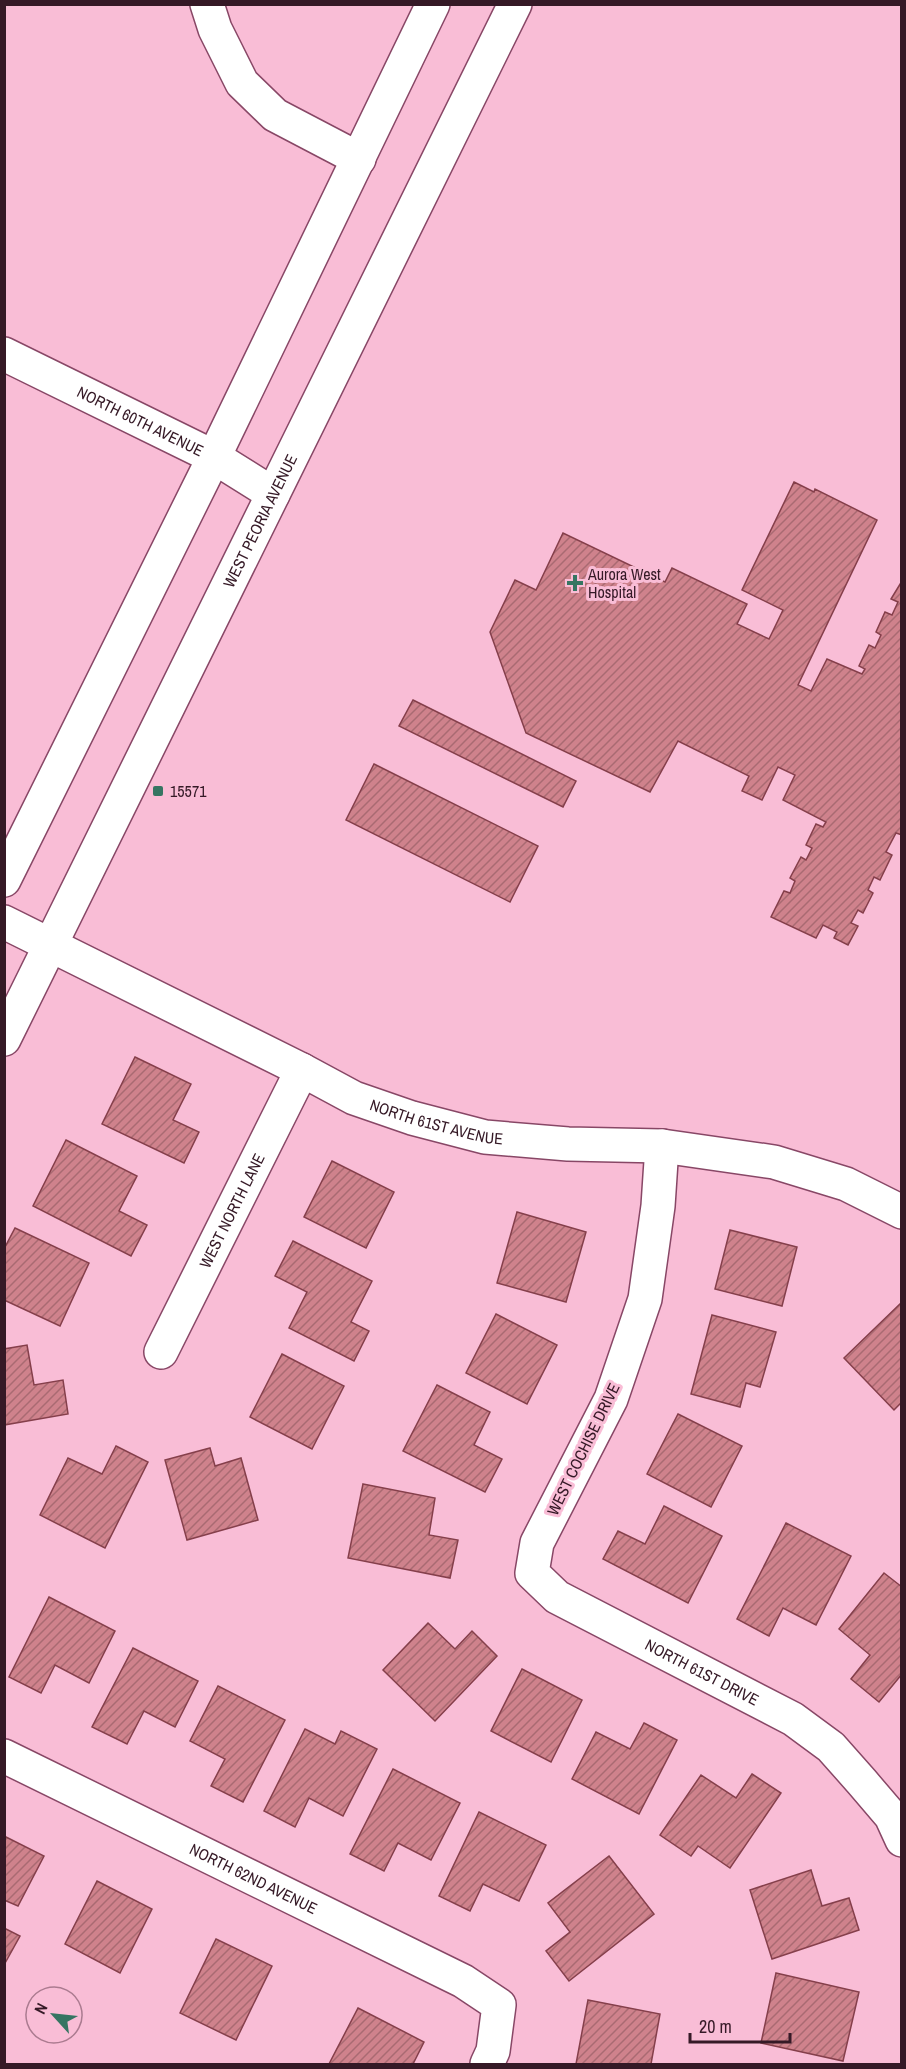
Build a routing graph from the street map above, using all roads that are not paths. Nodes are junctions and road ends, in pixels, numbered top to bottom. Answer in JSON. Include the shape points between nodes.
{"nodes":[{"id":1,"x":207,"y":4,"type":"edge"},
{"id":2,"x":433,"y":4,"type":"edge"},
{"id":3,"x":514,"y":4,"type":"edge"},
{"id":4,"x":359,"y":159,"type":"junction"},
{"id":5,"x":4,"y":354,"type":"edge"},
{"id":6,"x":214,"y":457,"type":"junction"},
{"id":7,"x":273,"y":494,"type":"junction"},
{"id":8,"x":4,"y":880,"type":"edge"},
{"id":9,"x":4,"y":922,"type":"edge"},
{"id":10,"x":51,"y":944,"type":"junction"},
{"id":11,"x":4,"y":1039,"type":"edge"},
{"id":12,"x":302,"y":1070,"type":"junction"},
{"id":13,"x":662,"y":1146,"type":"junction"},
{"id":14,"x":902,"y":1212,"type":"edge"},
{"id":15,"x":161,"y":1352,"type":"dead end"},
{"id":16,"x":532,"y":1573,"type":"joint"},
{"id":17,"x":4,"y":1756,"type":"edge"},
{"id":18,"x":902,"y":1840,"type":"edge"},
{"id":19,"x":487,"y":2064,"type":"edge"}],
"edges":[{"from":1,"to":4,"type":"street","via":[[242,83],[275,115]]},
{"from":2,"to":4,"type":"street"},
{"from":3,"to":7,"type":"street","name":"WEST PEORIA AVENUE"},
{"from":4,"to":6,"type":"street"},
{"from":5,"to":6,"type":"street","name":"NORTH 60TH AVENUE"},
{"from":6,"to":7,"type":"street","name":"NORTH 60TH AVENUE"},
{"from":6,"to":8,"type":"street"},
{"from":7,"to":10,"type":"street","name":"WEST PEORIA AVENUE"},
{"from":9,"to":10,"type":"street","name":"NORTH 61ST AVENUE"},
{"from":10,"to":11,"type":"street","name":"WEST PEORIA AVENUE"},
{"from":10,"to":12,"type":"street","name":"NORTH 61ST AVENUE"},
{"from":12,"to":13,"type":"street","name":"NORTH 61ST AVENUE","via":[[354,1098],[486,1137]]},
{"from":12,"to":15,"type":"street","name":"WEST NORTH LANE"},
{"from":13,"to":14,"type":"street","name":"NORTH 61ST AVENUE","via":[[774,1162],[846,1184]]},
{"from":13,"to":16,"type":"street","name":"WEST COCHISE DRIVE","via":[[645,1299],[611,1399],[537,1543]]},
{"from":16,"to":18,"type":"street","name":"NORTH 61ST DRIVE","via":[[557,1597],[793,1719],[831,1747],[891,1816]]},
{"from":17,"to":19,"type":"street","name":"NORTH 62ND AVENUE","via":[[463,1981],[499,2005],[493,2051]]}]}
